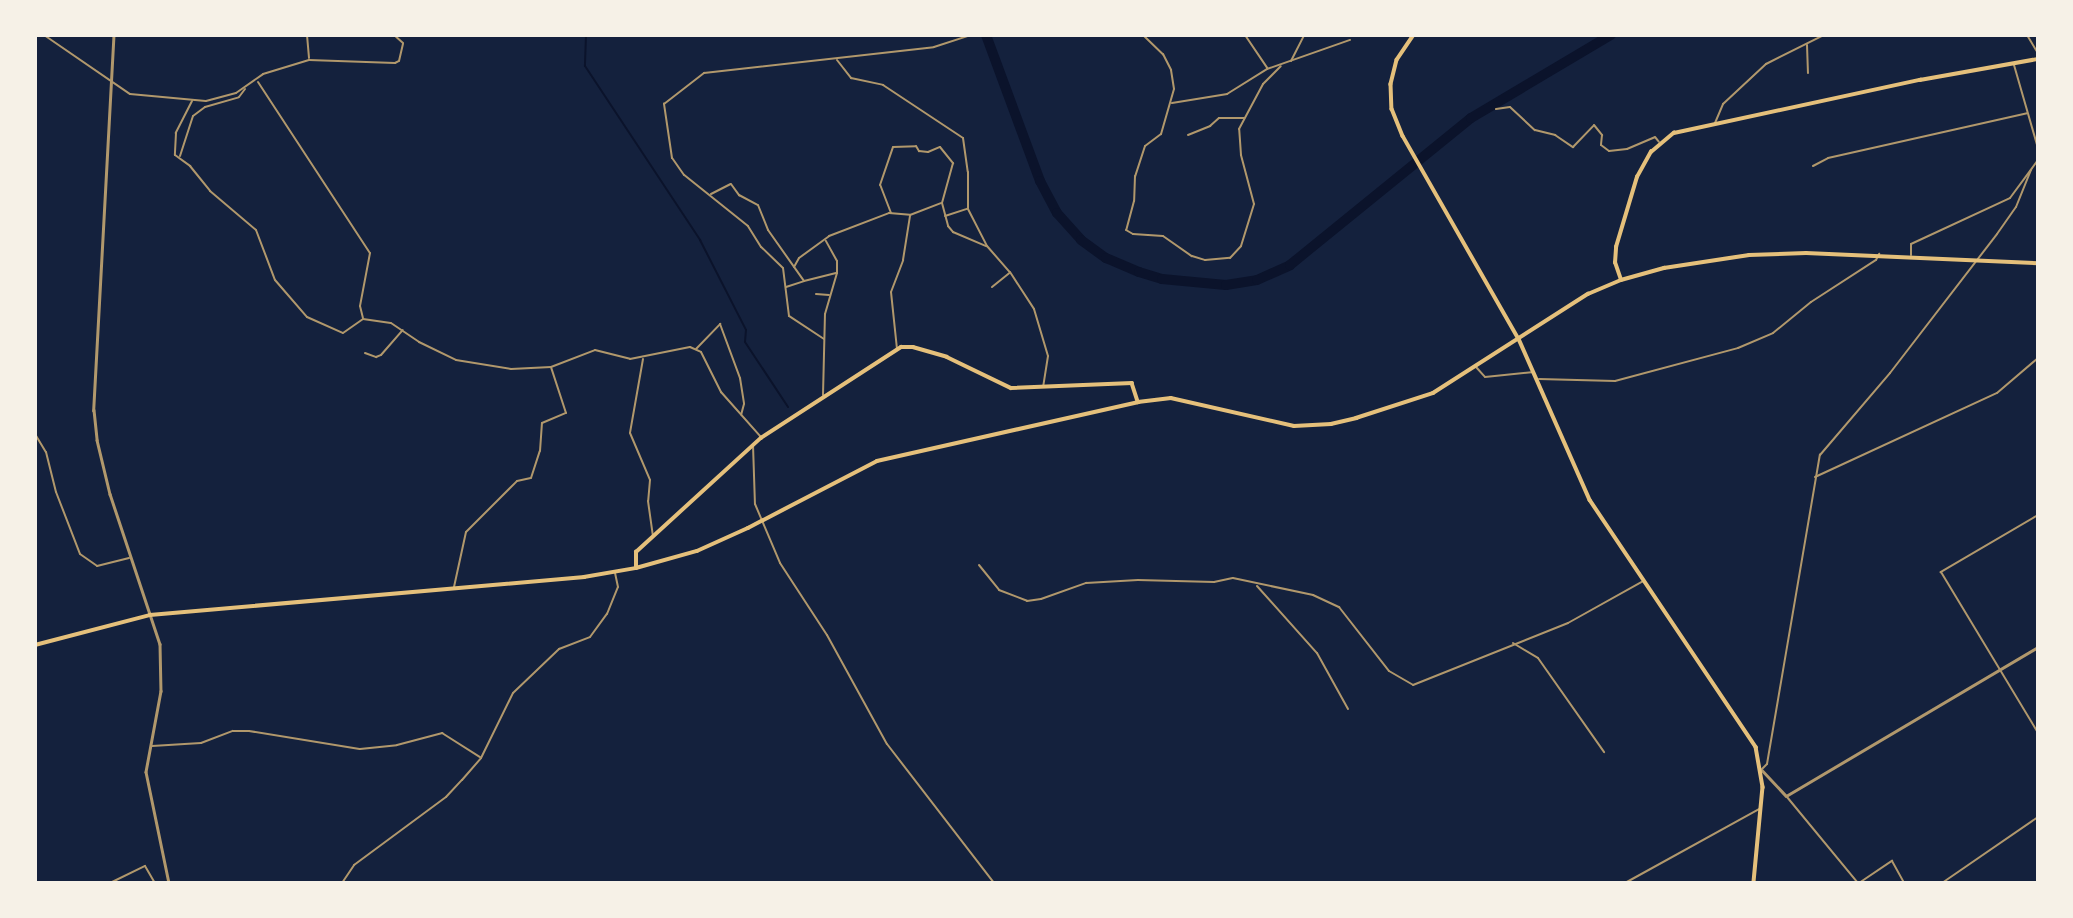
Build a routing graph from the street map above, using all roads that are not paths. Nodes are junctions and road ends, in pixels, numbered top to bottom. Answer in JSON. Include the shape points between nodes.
{"nodes":[{"id":1,"x":44,"y":35,"type":"edge"},
{"id":2,"x":114,"y":35,"type":"edge"},
{"id":3,"x":307,"y":35,"type":"edge"},
{"id":4,"x":394,"y":35,"type":"edge"},
{"id":5,"x":972,"y":35,"type":"edge"},
{"id":6,"x":1143,"y":35,"type":"edge"},
{"id":7,"x":1245,"y":35,"type":"edge"},
{"id":8,"x":1304,"y":35,"type":"edge"},
{"id":9,"x":1414,"y":35,"type":"edge"},
{"id":10,"x":1824,"y":35,"type":"edge"},
{"id":11,"x":2027,"y":35,"type":"edge"},
{"id":12,"x":1350,"y":40,"type":"dead end"},
{"id":13,"x":1807,"y":44,"type":"junction"},
{"id":14,"x":2038,"y":53,"type":"edge"},
{"id":15,"x":836,"y":59,"type":"junction"},
{"id":16,"x":309,"y":60,"type":"junction"},
{"id":17,"x":2038,"y":60,"type":"edge"},
{"id":18,"x":1290,"y":62,"type":"junction"},
{"id":19,"x":2014,"y":65,"type":"junction"},
{"id":20,"x":1281,"y":66,"type":"junction"},
{"id":21,"x":1268,"y":69,"type":"junction"},
{"id":22,"x":1808,"y":73,"type":"dead end"},
{"id":23,"x":257,"y":80,"type":"junction"},
{"id":24,"x":110,"y":81,"type":"junction"},
{"id":25,"x":247,"y":86,"type":"junction"},
{"id":26,"x":192,"y":101,"type":"junction"},
{"id":27,"x":1171,"y":103,"type":"junction"},
{"id":28,"x":1496,"y":108,"type":"dead end"},
{"id":29,"x":2027,"y":113,"type":"junction"},
{"id":30,"x":1245,"y":117,"type":"junction"},
{"id":31,"x":1714,"y":123,"type":"junction"},
{"id":32,"x":1188,"y":135,"type":"dead end"},
{"id":33,"x":1660,"y":143,"type":"junction"},
{"id":34,"x":2038,"y":148,"type":"edge"},
{"id":35,"x":180,"y":157,"type":"junction"},
{"id":36,"x":2038,"y":160,"type":"edge"},
{"id":37,"x":1813,"y":166,"type":"dead end"},
{"id":38,"x":2031,"y":170,"type":"junction"},
{"id":39,"x":710,"y":195,"type":"junction"},
{"id":40,"x":942,"y":203,"type":"junction"},
{"id":41,"x":968,"y":209,"type":"junction"},
{"id":42,"x":891,"y":213,"type":"junction"},
{"id":43,"x":910,"y":215,"type":"junction"},
{"id":44,"x":945,"y":216,"type":"junction"},
{"id":45,"x":826,"y":239,"type":"junction"},
{"id":46,"x":987,"y":246,"type":"junction"},
{"id":47,"x":1879,"y":254,"type":"junction"},
{"id":48,"x":1911,"y":255,"type":"junction"},
{"id":49,"x":1977,"y":261,"type":"junction"},
{"id":50,"x":2038,"y":263,"type":"edge"},
{"id":51,"x":794,"y":267,"type":"junction"},
{"id":52,"x":1010,"y":272,"type":"junction"},
{"id":53,"x":837,"y":273,"type":"junction"},
{"id":54,"x":1620,"y":280,"type":"junction"},
{"id":55,"x":804,"y":281,"type":"junction"},
{"id":56,"x":786,"y":287,"type":"junction"},
{"id":57,"x":992,"y":287,"type":"dead end"},
{"id":58,"x":816,"y":294,"type":"dead end"},
{"id":59,"x":830,"y":295,"type":"junction"},
{"id":60,"x":363,"y":319,"type":"junction"},
{"id":61,"x":404,"y":330,"type":"junction"},
{"id":62,"x":824,"y":339,"type":"junction"},
{"id":63,"x":1519,"y":340,"type":"junction"},
{"id":64,"x":696,"y":349,"type":"junction"},
{"id":65,"x":897,"y":349,"type":"junction"},
{"id":66,"x":365,"y":354,"type":"dead end"},
{"id":67,"x":643,"y":358,"type":"junction"},
{"id":68,"x":2038,"y":358,"type":"edge"},
{"id":69,"x":551,"y":367,"type":"junction"},
{"id":70,"x":1476,"y":367,"type":"junction"},
{"id":71,"x":1535,"y":372,"type":"junction"},
{"id":72,"x":1538,"y":379,"type":"junction"},
{"id":73,"x":1042,"y":387,"type":"junction"},
{"id":74,"x":823,"y":396,"type":"junction"},
{"id":75,"x":1138,"y":402,"type":"junction"},
{"id":76,"x":741,"y":416,"type":"junction"},
{"id":77,"x":35,"y":434,"type":"edge"},
{"id":78,"x":761,"y":438,"type":"junction"},
{"id":79,"x":754,"y":445,"type":"junction"},
{"id":80,"x":1814,"y":477,"type":"junction"},
{"id":81,"x":2038,"y":515,"type":"edge"},
{"id":82,"x":761,"y":520,"type":"junction"},
{"id":83,"x":653,"y":536,"type":"junction"},
{"id":84,"x":130,"y":557,"type":"junction"},
{"id":85,"x":979,"y":565,"type":"dead end"},
{"id":86,"x":636,"y":568,"type":"junction"},
{"id":87,"x":615,"y":572,"type":"junction"},
{"id":88,"x":1644,"y":580,"type":"junction"},
{"id":89,"x":1257,"y":585,"type":"junction"},
{"id":90,"x":454,"y":588,"type":"junction"},
{"id":91,"x":150,"y":615,"type":"junction"},
{"id":92,"x":1513,"y":643,"type":"junction"},
{"id":93,"x":35,"y":645,"type":"edge"},
{"id":94,"x":2038,"y":647,"type":"edge"},
{"id":95,"x":2000,"y":670,"type":"junction"},
{"id":96,"x":1348,"y":709,"type":"dead end"},
{"id":97,"x":2038,"y":733,"type":"edge"},
{"id":98,"x":151,"y":746,"type":"junction"},
{"id":99,"x":1604,"y":752,"type":"dead end"},
{"id":100,"x":481,"y":758,"type":"junction"},
{"id":101,"x":1762,"y":770,"type":"junction"},
{"id":102,"x":1786,"y":796,"type":"junction"},
{"id":103,"x":1761,"y":807,"type":"junction"},
{"id":104,"x":2038,"y":817,"type":"edge"},
{"id":105,"x":122,"y":877,"type":"junction"},
{"id":106,"x":110,"y":883,"type":"edge"},
{"id":107,"x":125,"y":883,"type":"edge"},
{"id":108,"x":155,"y":883,"type":"edge"},
{"id":109,"x":169,"y":883,"type":"edge"},
{"id":110,"x":342,"y":883,"type":"edge"},
{"id":111,"x":994,"y":883,"type":"edge"},
{"id":112,"x":1625,"y":883,"type":"edge"},
{"id":113,"x":1754,"y":883,"type":"edge"},
{"id":114,"x":1858,"y":883,"type":"edge"},
{"id":115,"x":1904,"y":883,"type":"edge"},
{"id":116,"x":1942,"y":883,"type":"edge"}],
"edges":[{"from":1,"to":24,"type":"street"},
{"from":2,"to":24,"type":"street"},
{"from":3,"to":16,"type":"street"},
{"from":4,"to":16,"type":"street","via":[[403,43],[395,63]]},
{"from":5,"to":15,"type":"street","via":[[934,47]]},
{"from":6,"to":27,"type":"street","via":[[1163,54],[1171,70]]},
{"from":7,"to":21,"type":"street"},
{"from":8,"to":18,"type":"street"},
{"from":9,"to":63,"type":"main road","via":[[1397,60],[1390,97],[1395,120]]},
{"from":10,"to":13,"type":"street"},
{"from":11,"to":14,"type":"street"},
{"from":12,"to":18,"type":"street"},
{"from":13,"to":22,"type":"street"},
{"from":13,"to":31,"type":"street","via":[[1773,58],[1735,90]]},
{"from":15,"to":39,"type":"street","via":[[704,73],[664,104],[672,158],[684,175]]},
{"from":15,"to":41,"type":"street","via":[[851,78],[883,85],[963,138]]},
{"from":16,"to":23,"type":"street"},
{"from":17,"to":19,"type":"main road"},
{"from":18,"to":20,"type":"street"},
{"from":19,"to":29,"type":"street"},
{"from":19,"to":31,"type":"main road"},
{"from":20,"to":21,"type":"street"},
{"from":20,"to":30,"type":"street","via":[[1263,85]]},
{"from":21,"to":27,"type":"street","via":[[1227,94]]},
{"from":23,"to":25,"type":"street"},
{"from":23,"to":60,"type":"street","via":[[370,253],[360,306]]},
{"from":24,"to":26,"type":"street","via":[[136,96]]},
{"from":24,"to":84,"type":"street","via":[[94,410],[102,464]]},
{"from":25,"to":26,"type":"street","via":[[218,98]]},
{"from":25,"to":35,"type":"street","via":[[239,97],[205,107],[193,116]]},
{"from":26,"to":35,"type":"street","via":[[176,133],[173,149]]},
{"from":27,"to":30,"type":"street","via":[[1161,134],[1145,146],[1126,230],[1163,236],[1205,260],[1235,255],[1254,204],[1239,136]]},
{"from":28,"to":33,"type":"street","via":[[1510,107],[1535,131],[1555,135],[1573,147],[1594,125],[1602,135],[1601,145],[1609,151],[1655,137]]},
{"from":29,"to":34,"type":"street"},
{"from":29,"to":37,"type":"street","via":[[1828,158]]},
{"from":30,"to":32,"type":"street","via":[[1219,118]]},
{"from":31,"to":33,"type":"main road","via":[[1681,131]]},
{"from":33,"to":54,"type":"main road","via":[[1637,177],[1616,247]]},
{"from":35,"to":60,"type":"street","via":[[210,191],[256,230],[275,280],[307,317],[343,334]]},
{"from":36,"to":38,"type":"street"},
{"from":38,"to":48,"type":"street","via":[[2010,198],[1911,244]]},
{"from":38,"to":49,"type":"street","via":[[2017,206]]},
{"from":39,"to":51,"type":"street","via":[[731,184],[739,195],[758,205],[768,230]]},
{"from":39,"to":56,"type":"street","via":[[748,226],[783,268]]},
{"from":40,"to":42,"type":"street","via":[[953,163],[946,151],[898,145],[893,147],[880,185]]},
{"from":40,"to":43,"type":"street"},
{"from":40,"to":44,"type":"street"},
{"from":41,"to":44,"type":"street"},
{"from":41,"to":46,"type":"street"},
{"from":42,"to":43,"type":"street"},
{"from":42,"to":45,"type":"street"},
{"from":43,"to":65,"type":"street","via":[[903,260],[891,292]]},
{"from":44,"to":46,"type":"street","via":[[953,232]]},
{"from":45,"to":51,"type":"street"},
{"from":45,"to":53,"type":"street","via":[[837,261]]},
{"from":46,"to":52,"type":"street"},
{"from":47,"to":48,"type":"main road"},
{"from":47,"to":54,"type":"main road","via":[[1749,255]]},
{"from":47,"to":72,"type":"street","via":[[1773,333],[1738,348],[1615,381]]},
{"from":48,"to":49,"type":"main road"},
{"from":49,"to":50,"type":"main road"},
{"from":49,"to":80,"type":"street","via":[[1890,373],[1824,448]]},
{"from":51,"to":55,"type":"street"},
{"from":52,"to":57,"type":"street"},
{"from":52,"to":73,"type":"street","via":[[1034,309],[1042,333],[1048,356]]},
{"from":53,"to":55,"type":"street"},
{"from":53,"to":59,"type":"street"},
{"from":54,"to":63,"type":"main road","via":[[1588,294]]},
{"from":55,"to":56,"type":"street"},
{"from":56,"to":62,"type":"street","via":[[789,316]]},
{"from":58,"to":59,"type":"street"},
{"from":59,"to":62,"type":"street"},
{"from":60,"to":61,"type":"street"},
{"from":61,"to":66,"type":"street","via":[[381,355]]},
{"from":61,"to":69,"type":"street","via":[[467,363],[511,369]]},
{"from":62,"to":74,"type":"street"},
{"from":63,"to":70,"type":"main road"},
{"from":63,"to":71,"type":"main road"},
{"from":64,"to":67,"type":"street"},
{"from":64,"to":76,"type":"street"},
{"from":64,"to":76,"type":"street","via":[[720,324],[740,378]]},
{"from":65,"to":73,"type":"main road","via":[[913,347],[947,357],[1011,388]]},
{"from":65,"to":74,"type":"main road"},
{"from":67,"to":69,"type":"street","via":[[596,350]]},
{"from":67,"to":83,"type":"street","via":[[631,433],[650,480]]},
{"from":68,"to":80,"type":"street","via":[[1997,393]]},
{"from":69,"to":90,"type":"street","via":[[566,413],[542,423],[540,451],[531,478],[517,481],[466,532]]},
{"from":70,"to":71,"type":"street","via":[[1485,377]]},
{"from":70,"to":75,"type":"main road","via":[[1433,393],[1316,426],[1269,421],[1171,398]]},
{"from":71,"to":72,"type":"main road"},
{"from":72,"to":88,"type":"main road","via":[[1583,488]]},
{"from":73,"to":75,"type":"main road","via":[[1132,383]]},
{"from":74,"to":78,"type":"main road"},
{"from":75,"to":82,"type":"main road","via":[[877,460]]},
{"from":76,"to":78,"type":"street"},
{"from":77,"to":84,"type":"street","via":[[46,452],[80,554],[97,566]]},
{"from":78,"to":79,"type":"main road"},
{"from":79,"to":82,"type":"street","via":[[754,495]]},
{"from":79,"to":83,"type":"main road"},
{"from":80,"to":101,"type":"street","via":[[1767,764]]},
{"from":81,"to":95,"type":"street","via":[[1941,572]]},
{"from":82,"to":86,"type":"main road","via":[[697,551]]},
{"from":82,"to":111,"type":"street","via":[[786,574],[827,635],[887,744]]},
{"from":83,"to":86,"type":"main road","via":[[636,552]]},
{"from":84,"to":91,"type":"street"},
{"from":85,"to":89,"type":"street","via":[[999,590],[1027,601],[1086,583],[1119,580],[1214,582],[1233,578]]},
{"from":86,"to":87,"type":"main road"},
{"from":87,"to":90,"type":"main road"},
{"from":87,"to":100,"type":"street","via":[[618,587],[600,625],[590,637],[559,649],[513,693]]},
{"from":88,"to":92,"type":"street","via":[[1568,623]]},
{"from":88,"to":101,"type":"main road","via":[[1751,736]]},
{"from":89,"to":92,"type":"street","via":[[1285,588],[1334,604],[1389,671],[1413,685]]},
{"from":89,"to":96,"type":"street","via":[[1317,653]]},
{"from":90,"to":91,"type":"main road"},
{"from":91,"to":93,"type":"main road"},
{"from":91,"to":98,"type":"street","via":[[163,668]]},
{"from":92,"to":99,"type":"street","via":[[1538,658]]},
{"from":94,"to":95,"type":"street"},
{"from":95,"to":97,"type":"street"},
{"from":95,"to":102,"type":"street"},
{"from":98,"to":100,"type":"street","via":[[201,743],[233,731],[250,731],[360,749],[442,733]]},
{"from":98,"to":109,"type":"street","via":[[146,788]]},
{"from":100,"to":110,"type":"street","via":[[446,797],[354,865]]},
{"from":101,"to":102,"type":"street"},
{"from":101,"to":103,"type":"main road"},
{"from":102,"to":114,"type":"street"},
{"from":103,"to":112,"type":"street"},
{"from":103,"to":113,"type":"main road"},
{"from":104,"to":116,"type":"street"},
{"from":105,"to":106,"type":"street"},
{"from":105,"to":107,"type":"street"},
{"from":105,"to":108,"type":"street","via":[[145,866]]},
{"from":114,"to":115,"type":"street","via":[[1892,861]]}]}
